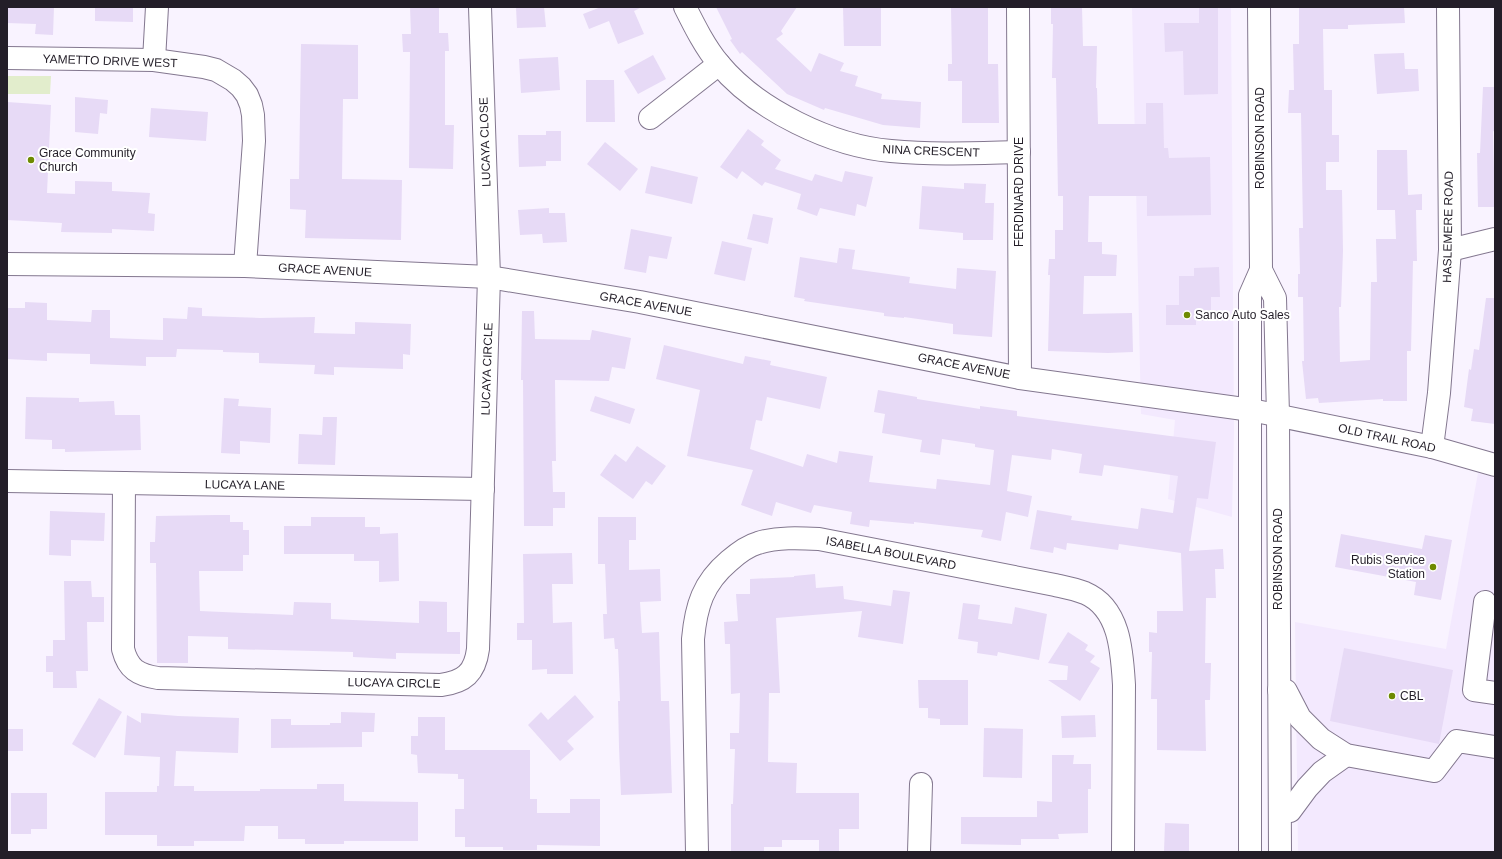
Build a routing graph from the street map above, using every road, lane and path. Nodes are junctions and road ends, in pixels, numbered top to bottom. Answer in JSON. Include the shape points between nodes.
{"nodes":[{"id":1,"x":157,"y":7,"type":"edge"},
{"id":2,"x":480,"y":7,"type":"edge"},
{"id":3,"x":685,"y":7,"type":"edge"},
{"id":4,"x":1018,"y":7,"type":"edge"},
{"id":5,"x":1259,"y":7,"type":"edge"},
{"id":6,"x":1448,"y":7,"type":"edge"},
{"id":7,"x":7,"y":58,"type":"edge"},
{"id":8,"x":154,"y":60,"type":"junction"},
{"id":9,"x":719,"y":64,"type":"junction"},
{"id":10,"x":650,"y":118,"type":"dead end"},
{"id":11,"x":1019,"y":152,"type":"junction"},
{"id":12,"x":1495,"y":239,"type":"edge"},
{"id":13,"x":1450,"y":250,"type":"junction"},
{"id":14,"x":7,"y":264,"type":"edge"},
{"id":15,"x":245,"y":266,"type":"junction"},
{"id":16,"x":1261,"y":270,"type":"junction"},
{"id":17,"x":489,"y":277,"type":"junction"},
{"id":18,"x":1020,"y":378,"type":"junction"},
{"id":19,"x":1251,"y":410,"type":"junction"},
{"id":20,"x":1278,"y":415,"type":"junction"},
{"id":21,"x":1432,"y":447,"type":"junction"},
{"id":22,"x":1495,"y":465,"type":"edge"},
{"id":23,"x":7,"y":481,"type":"edge"},
{"id":24,"x":124,"y":483,"type":"junction"},
{"id":25,"x":483,"y":489,"type":"junction"},
{"id":26,"x":1485,"y":602,"type":"dead end"},
{"id":27,"x":1279,"y":690,"type":"junction"},
{"id":28,"x":1495,"y":693,"type":"edge"},
{"id":29,"x":1495,"y":748,"type":"edge"},
{"id":30,"x":1346,"y":755,"type":"junction"},
{"id":31,"x":921,"y":784,"type":"dead end"},
{"id":32,"x":1280,"y":812,"type":"junction"},
{"id":33,"x":697,"y":852,"type":"edge"},
{"id":34,"x":919,"y":852,"type":"edge"},
{"id":35,"x":1123,"y":852,"type":"edge"},
{"id":36,"x":1250,"y":852,"type":"edge"},
{"id":37,"x":1280,"y":852,"type":"edge"}],
"edges":[{"from":1,"to":8,"type":"main road"},
{"from":2,"to":17,"type":"main road","name":"LUCAYA CLOSE"},
{"from":3,"to":9,"type":"main road","name":"NINA CRESCENT","via":[[697,33]]},
{"from":4,"to":11,"type":"main road","name":"FERDINARD DRIVE"},
{"from":5,"to":16,"type":"main road","name":"ROBINSON ROAD"},
{"from":6,"to":13,"type":"main road","name":"HASLEMERE ROAD"},
{"from":7,"to":8,"type":"main road","name":"YAMETTO DRIVE WEST"},
{"from":8,"to":15,"type":"main road","name":"YAMETTO DRIVE WEST","via":[[216,70],[242,87],[249,100],[253,115],[254,141]]},
{"from":9,"to":10,"type":"main road"},
{"from":9,"to":11,"type":"main road","name":"NINA CRESCENT","via":[[742,88],[790,119],[819,133],[852,144],[890,151],[949,154]]},
{"from":11,"to":18,"type":"main road","name":"FERDINARD DRIVE"},
{"from":12,"to":13,"type":"main road"},
{"from":13,"to":21,"type":"main road","name":"HASLEMERE ROAD","via":[[1439,393]]},
{"from":14,"to":15,"type":"main road","name":"GRACE AVENUE"},
{"from":15,"to":17,"type":"main road","name":"GRACE AVENUE"},
{"from":16,"to":19,"type":"main road","name":"ROBINSON ROAD","via":[[1250,295]]},
{"from":16,"to":20,"type":"main road","name":"ROBINSON ROAD","via":[[1275,298]]},
{"from":17,"to":18,"type":"main road","name":"GRACE AVENUE","via":[[640,302]]},
{"from":17,"to":25,"type":"main road","name":"LUCAYA CIRCLE"},
{"from":18,"to":19,"type":"main road","name":"GRACE AVENUE"},
{"from":19,"to":20,"type":"main road","name":"GRACE AVENUE"},
{"from":19,"to":36,"type":"main road","name":"ROBINSON ROAD"},
{"from":20,"to":21,"type":"main road","name":"OLD TRAIL ROAD"},
{"from":20,"to":27,"type":"main road","name":"ROBINSON ROAD"},
{"from":21,"to":22,"type":"main road","name":"OLD TRAIL ROAD"},
{"from":23,"to":24,"type":"main road","name":"LUCAYA LANE"},
{"from":24,"to":25,"type":"main road","name":"LUCAYA LANE"},
{"from":24,"to":25,"type":"main road","name":"LUCAYA CIRCLE","via":[[123,649],[127,660],[138,672],[158,678],[441,685],[461,680],[469,672],[476,658]]},
{"from":26,"to":28,"type":"main road","via":[[1474,690]]},
{"from":27,"to":30,"type":"main road","via":[[1286,691],[1300,718],[1321,739]]},
{"from":27,"to":32,"type":"main road","name":"ROBINSON ROAD"},
{"from":29,"to":30,"type":"main road","via":[[1457,741],[1434,771]]},
{"from":30,"to":32,"type":"main road","via":[[1322,772],[1290,811]]},
{"from":31,"to":34,"type":"main road"},
{"from":32,"to":37,"type":"main road","name":"ROBINSON ROAD"},
{"from":33,"to":35,"type":"main road","name":"ISABELLA BOULEVARD","via":[[693,639],[698,606],[706,587],[716,573],[747,548],[768,541],[805,538],[1055,585],[1085,593],[1102,605],[1114,624],[1122,657]]}]}
